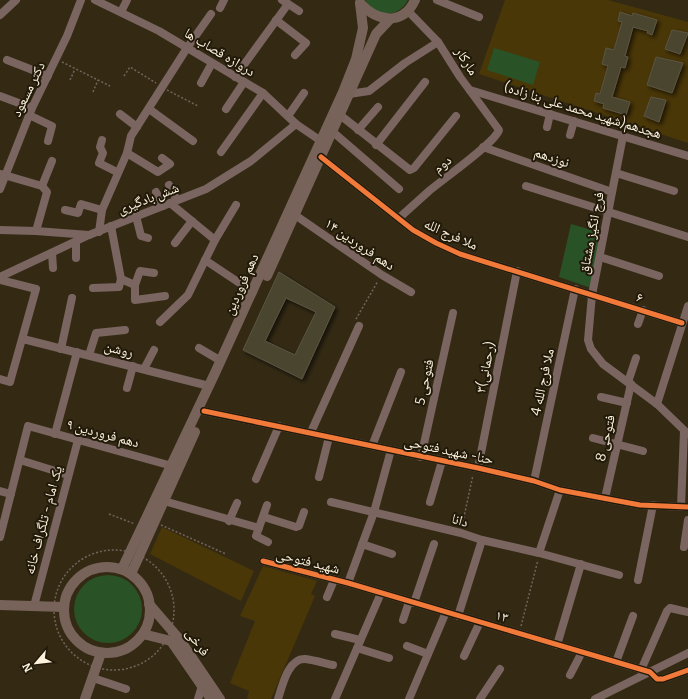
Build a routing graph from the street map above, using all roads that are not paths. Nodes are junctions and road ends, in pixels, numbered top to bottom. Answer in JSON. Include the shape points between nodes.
{"nodes":[{"id":1,"x":81,"y":0,"type":"edge"},
{"id":2,"x":95,"y":0,"type":"edge"},
{"id":3,"x":127,"y":0,"type":"edge"},
{"id":4,"x":224,"y":0,"type":"edge"},
{"id":5,"x":415,"y":0,"type":"edge"},
{"id":6,"x":436,"y":0,"type":"edge"},
{"id":7,"x":12,"y":1,"type":"edge"},
{"id":8,"x":360,"y":1,"type":"edge"},
{"id":9,"x":285,"y":2,"type":"edge"},
{"id":10,"x":220,"y":8,"type":"dead end"},
{"id":11,"x":299,"y":11,"type":"dead end"},
{"id":12,"x":408,"y":11,"type":"junction"},
{"id":13,"x":121,"y":12,"type":"junction"},
{"id":14,"x":211,"y":14,"type":"dead end"},
{"id":15,"x":0,"y":15,"type":"edge"},
{"id":16,"x":479,"y":17,"type":"dead end"},
{"id":17,"x":390,"y":19,"type":"junction"},
{"id":18,"x":276,"y":20,"type":"junction"},
{"id":19,"x":438,"y":42,"type":"junction"},
{"id":20,"x":187,"y":48,"type":"junction"},
{"id":21,"x":295,"y":55,"type":"dead end"},
{"id":22,"x":7,"y":60,"type":"dead end"},
{"id":23,"x":212,"y":63,"type":"junction"},
{"id":24,"x":48,"y":76,"type":"junction"},
{"id":25,"x":235,"y":77,"type":"junction"},
{"id":26,"x":244,"y":82,"type":"junction"},
{"id":27,"x":425,"y":82,"type":"dead end"},
{"id":28,"x":200,"y":83,"type":"dead end"},
{"id":29,"x":470,"y":90,"type":"junction"},
{"id":30,"x":263,"y":93,"type":"junction"},
{"id":31,"x":304,"y":93,"type":"dead end"},
{"id":32,"x":349,"y":94,"type":"junction"},
{"id":33,"x":0,"y":96,"type":"edge"},
{"id":34,"x":378,"y":107,"type":"dead end"},
{"id":35,"x":149,"y":109,"type":"junction"},
{"id":36,"x":226,"y":109,"type":"dead end"},
{"id":37,"x":30,"y":111,"type":"junction"},
{"id":38,"x":120,"y":114,"type":"dead end"},
{"id":39,"x":550,"y":114,"type":"junction"},
{"id":40,"x":340,"y":115,"type":"junction"},
{"id":41,"x":288,"y":116,"type":"junction"},
{"id":42,"x":456,"y":116,"type":"dead end"},
{"id":43,"x":574,"y":121,"type":"junction"},
{"id":44,"x":296,"y":124,"type":"junction"},
{"id":45,"x":137,"y":127,"type":"junction"},
{"id":46,"x":547,"y":127,"type":"dead end"},
{"id":47,"x":358,"y":130,"type":"junction"},
{"id":48,"x":499,"y":130,"type":"joint"},
{"id":49,"x":333,"y":132,"type":"junction"},
{"id":50,"x":570,"y":135,"type":"dead end"},
{"id":51,"x":623,"y":136,"type":"junction"},
{"id":52,"x":102,"y":140,"type":"dead end"},
{"id":53,"x":48,"y":141,"type":"dead end"},
{"id":54,"x":193,"y":141,"type":"dead end"},
{"id":55,"x":321,"y":141,"type":"junction"},
{"id":56,"x":376,"y":145,"type":"junction"},
{"id":57,"x":483,"y":147,"type":"junction"},
{"id":58,"x":221,"y":152,"type":"dead end"},
{"id":59,"x":127,"y":153,"type":"junction"},
{"id":60,"x":688,"y":156,"type":"edge"},
{"id":61,"x":321,"y":157,"type":"junction"},
{"id":62,"x":162,"y":158,"type":"dead end"},
{"id":63,"x":52,"y":161,"type":"dead end"},
{"id":64,"x":118,"y":172,"type":"junction"},
{"id":65,"x":616,"y":173,"type":"junction"},
{"id":66,"x":2,"y":174,"type":"edge"},
{"id":67,"x":169,"y":185,"type":"dead end"},
{"id":68,"x":42,"y":186,"type":"junction"},
{"id":69,"x":526,"y":186,"type":"dead end"},
{"id":70,"x":0,"y":189,"type":"edge"},
{"id":71,"x":400,"y":189,"type":"dead end"},
{"id":72,"x":156,"y":192,"type":"dead end"},
{"id":73,"x":612,"y":192,"type":"junction"},
{"id":74,"x":674,"y":192,"type":"dead end"},
{"id":75,"x":170,"y":203,"type":"junction"},
{"id":76,"x":236,"y":205,"type":"dead end"},
{"id":77,"x":65,"y":210,"type":"dead end"},
{"id":78,"x":102,"y":210,"type":"junction"},
{"id":79,"x":608,"y":213,"type":"junction"},
{"id":80,"x":295,"y":215,"type":"junction"},
{"id":81,"x":136,"y":216,"type":"junction"},
{"id":82,"x":399,"y":218,"type":"junction"},
{"id":83,"x":192,"y":221,"type":"junction"},
{"id":84,"x":111,"y":226,"type":"junction"},
{"id":85,"x":0,"y":230,"type":"edge"},
{"id":86,"x":36,"y":231,"type":"junction"},
{"id":87,"x":99,"y":232,"type":"junction"},
{"id":88,"x":89,"y":235,"type":"junction"},
{"id":89,"x":688,"y":237,"type":"edge"},
{"id":90,"x":148,"y":238,"type":"dead end"},
{"id":91,"x":215,"y":240,"type":"junction"},
{"id":92,"x":76,"y":242,"type":"junction"},
{"id":93,"x":175,"y":243,"type":"dead end"},
{"id":94,"x":52,"y":253,"type":"junction"},
{"id":95,"x":600,"y":257,"type":"junction"},
{"id":96,"x":76,"y":258,"type":"dead end"},
{"id":97,"x":205,"y":260,"type":"junction"},
{"id":98,"x":53,"y":268,"type":"dead end"},
{"id":99,"x":517,"y":272,"type":"junction"},
{"id":100,"x":154,"y":273,"type":"dead end"},
{"id":101,"x":659,"y":276,"type":"dead end"},
{"id":102,"x":0,"y":278,"type":"edge"},
{"id":103,"x":121,"y":279,"type":"junction"},
{"id":104,"x":135,"y":285,"type":"junction"},
{"id":105,"x":93,"y":288,"type":"dead end"},
{"id":106,"x":575,"y":289,"type":"junction"},
{"id":107,"x":253,"y":292,"type":"junction"},
{"id":108,"x":411,"y":292,"type":"dead end"},
{"id":109,"x":592,"y":295,"type":"junction"},
{"id":110,"x":164,"y":296,"type":"dead end"},
{"id":111,"x":72,"y":298,"type":"dead end"},
{"id":112,"x":688,"y":306,"type":"edge"},
{"id":113,"x":643,"y":310,"type":"junction"},
{"id":114,"x":453,"y":313,"type":"dead end"},
{"id":115,"x":160,"y":322,"type":"dead end"},
{"id":116,"x":638,"y":324,"type":"dead end"},
{"id":117,"x":359,"y":326,"type":"road end"},
{"id":118,"x":684,"y":328,"type":"edge"},
{"id":119,"x":125,"y":330,"type":"dead end"},
{"id":120,"x":23,"y":339,"type":"junction"},
{"id":121,"x":199,"y":348,"type":"dead end"},
{"id":122,"x":61,"y":349,"type":"junction"},
{"id":123,"x":154,"y":350,"type":"dead end"},
{"id":124,"x":76,"y":352,"type":"junction"},
{"id":125,"x":89,"y":355,"type":"junction"},
{"id":126,"x":636,"y":358,"type":"dead end"},
{"id":127,"x":221,"y":361,"type":"junction"},
{"id":128,"x":133,"y":366,"type":"junction"},
{"id":129,"x":144,"y":369,"type":"junction"},
{"id":130,"x":401,"y":372,"type":"dead end"},
{"id":131,"x":0,"y":379,"type":"edge"},
{"id":132,"x":630,"y":383,"type":"junction"},
{"id":133,"x":209,"y":386,"type":"junction"},
{"id":134,"x":127,"y":388,"type":"dead end"},
{"id":135,"x":601,"y":397,"type":"dead end"},
{"id":136,"x":627,"y":404,"type":"junction"},
{"id":137,"x":657,"y":404,"type":"junction"},
{"id":138,"x":204,"y":411,"type":"junction"},
{"id":139,"x":279,"y":426,"type":"junction"},
{"id":140,"x":311,"y":432,"type":"junction"},
{"id":141,"x":686,"y":432,"type":"edge"},
{"id":142,"x":55,"y":434,"type":"junction"},
{"id":143,"x":329,"y":436,"type":"junction"},
{"id":144,"x":593,"y":438,"type":"dead end"},
{"id":145,"x":78,"y":440,"type":"junction"},
{"id":146,"x":617,"y":444,"type":"junction"},
{"id":147,"x":372,"y":446,"type":"junction"},
{"id":148,"x":391,"y":450,"type":"junction"},
{"id":149,"x":643,"y":451,"type":"dead end"},
{"id":150,"x":421,"y":457,"type":"junction"},
{"id":151,"x":20,"y":460,"type":"junction"},
{"id":152,"x":442,"y":461,"type":"junction"},
{"id":153,"x":172,"y":466,"type":"junction"},
{"id":154,"x":477,"y":468,"type":"junction"},
{"id":155,"x":68,"y":475,"type":"junction"},
{"id":156,"x":319,"y":477,"type":"dead end"},
{"id":157,"x":256,"y":479,"type":"dead end"},
{"id":158,"x":534,"y":481,"type":"junction"},
{"id":159,"x":560,"y":490,"type":"junction"},
{"id":160,"x":0,"y":491,"type":"edge"},
{"id":161,"x":11,"y":494,"type":"junction"},
{"id":162,"x":605,"y":498,"type":"junction"},
{"id":163,"x":164,"y":501,"type":"junction"},
{"id":164,"x":331,"y":502,"type":"dead end"},
{"id":165,"x":430,"y":502,"type":"dead end"},
{"id":166,"x":237,"y":504,"type":"dead end"},
{"id":167,"x":267,"y":505,"type":"dead end"},
{"id":168,"x":653,"y":505,"type":"junction"},
{"id":169,"x":684,"y":507,"type":"edge"},
{"id":170,"x":304,"y":512,"type":"dead end"},
{"id":171,"x":374,"y":512,"type":"junction"},
{"id":172,"x":264,"y":517,"type":"junction"},
{"id":173,"x":688,"y":520,"type":"edge"},
{"id":174,"x":229,"y":521,"type":"junction"},
{"id":175,"x":259,"y":528,"type":"junction"},
{"id":176,"x":0,"y":537,"type":"edge"},
{"id":177,"x":482,"y":540,"type":"junction"},
{"id":178,"x":268,"y":542,"type":"dead end"},
{"id":179,"x":362,"y":544,"type":"junction"},
{"id":180,"x":434,"y":544,"type":"dead end"},
{"id":181,"x":684,"y":547,"type":"dead end"},
{"id":182,"x":135,"y":553,"type":"junction"},
{"id":183,"x":539,"y":553,"type":"junction"},
{"id":184,"x":392,"y":554,"type":"dead end"},
{"id":185,"x":263,"y":561,"type":"dead end"},
{"id":186,"x":581,"y":564,"type":"junction"},
{"id":187,"x":122,"y":569,"type":"junction"},
{"id":188,"x":131,"y":574,"type":"junction"},
{"id":189,"x":619,"y":575,"type":"dead end"},
{"id":190,"x":334,"y":580,"type":"junction"},
{"id":191,"x":638,"y":580,"type":"dead end"},
{"id":192,"x":348,"y":584,"type":"junction"},
{"id":193,"x":381,"y":593,"type":"junction"},
{"id":194,"x":327,"y":597,"type":"dead end"},
{"id":195,"x":412,"y":602,"type":"junction"},
{"id":196,"x":149,"y":604,"type":"junction"},
{"id":197,"x":0,"y":605,"type":"edge"},
{"id":198,"x":34,"y":606,"type":"junction"},
{"id":199,"x":58,"y":607,"type":"junction"},
{"id":200,"x":446,"y":612,"type":"junction"},
{"id":201,"x":688,"y":612,"type":"edge"},
{"id":202,"x":458,"y":616,"type":"junction"},
{"id":203,"x":633,"y":616,"type":"dead end"},
{"id":204,"x":403,"y":620,"type":"dead end"},
{"id":205,"x":480,"y":622,"type":"junction"},
{"id":206,"x":143,"y":634,"type":"junction"},
{"id":207,"x":335,"y":634,"type":"dead end"},
{"id":208,"x":358,"y":644,"type":"junction"},
{"id":209,"x":557,"y":645,"type":"junction"},
{"id":210,"x":407,"y":646,"type":"dead end"},
{"id":211,"x":582,"y":652,"type":"junction"},
{"id":212,"x":101,"y":653,"type":"junction"},
{"id":213,"x":688,"y":653,"type":"edge"},
{"id":214,"x":428,"y":654,"type":"junction"},
{"id":215,"x":464,"y":656,"type":"dead end"},
{"id":216,"x":388,"y":658,"type":"dead end"},
{"id":217,"x":616,"y":662,"type":"junction"},
{"id":218,"x":333,"y":665,"type":"dead end"},
{"id":219,"x":500,"y":668,"type":"dead end"},
{"id":220,"x":641,"y":670,"type":"junction"},
{"id":221,"x":685,"y":671,"type":"edge"},
{"id":222,"x":650,"y":672,"type":"junction"},
{"id":223,"x":94,"y":673,"type":"junction"},
{"id":224,"x":570,"y":674,"type":"dead end"},
{"id":225,"x":688,"y":679,"type":"edge"},
{"id":226,"x":202,"y":686,"type":"junction"},
{"id":227,"x":126,"y":689,"type":"dead end"},
{"id":228,"x":85,"y":699,"type":"edge"},
{"id":229,"x":198,"y":699,"type":"edge"},
{"id":230,"x":211,"y":699,"type":"edge"},
{"id":231,"x":220,"y":699,"type":"edge"},
{"id":232,"x":278,"y":699,"type":"edge"},
{"id":233,"x":335,"y":699,"type":"edge"},
{"id":234,"x":409,"y":699,"type":"edge"},
{"id":235,"x":480,"y":699,"type":"edge"},
{"id":236,"x":595,"y":699,"type":"edge"}],
"edges":[{"from":1,"to":24,"type":"street","name":"دکتر مسعود"},
{"from":2,"to":13,"type":"street","name":"دروازه قصاب ها"},
{"from":3,"to":13,"type":"street"},
{"from":4,"to":10,"type":"street"},
{"from":5,"to":12,"type":"main road"},
{"from":6,"to":16,"type":"street"},
{"from":7,"to":15,"type":"street"},
{"from":8,"to":17,"type":"main road","via":[[368,12],[378,18]]},
{"from":8,"to":55,"type":"main road","name":"دهم فروردین","via":[[363,28],[356,59]]},
{"from":9,"to":11,"type":"street"},
{"from":9,"to":18,"type":"street"},
{"from":12,"to":17,"type":"main road"},
{"from":12,"to":19,"type":"street","name":"مارکار"},
{"from":13,"to":20,"type":"street","name":"دروازه قصاب ها"},
{"from":14,"to":20,"type":"street"},
{"from":17,"to":32,"type":"main road","name":"دهم فروردین","via":[[376,34]]},
{"from":18,"to":21,"type":"street","via":[[306,43]]},
{"from":18,"to":25,"type":"street"},
{"from":19,"to":29,"type":"street","name":"مارکار"},
{"from":19,"to":32,"type":"street","via":[[369,91]]},
{"from":20,"to":23,"type":"street","name":"دروازه قصاب ها"},
{"from":20,"to":35,"type":"street"},
{"from":22,"to":24,"type":"street"},
{"from":23,"to":25,"type":"street","name":"دروازه قصاب ها"},
{"from":23,"to":28,"type":"street"},
{"from":24,"to":37,"type":"street","name":"دکتر مسعود"},
{"from":25,"to":26,"type":"street","name":"دروازه قصاب ها"},
{"from":26,"to":30,"type":"street","name":"دروازه قصاب ها"},
{"from":26,"to":36,"type":"street"},
{"from":27,"to":56,"type":"street"},
{"from":29,"to":39,"type":"street","name":"هجدهم(شهید محمد علی بنا زاده)"},
{"from":29,"to":48,"type":"street","name":"مارکار"},
{"from":30,"to":41,"type":"street","name":"دروازه قصاب ها"},
{"from":30,"to":58,"type":"street"},
{"from":31,"to":41,"type":"street"},
{"from":32,"to":40,"type":"main road","name":"دهم فروردین"},
{"from":33,"to":37,"type":"street"},
{"from":34,"to":47,"type":"street"},
{"from":35,"to":45,"type":"street"},
{"from":35,"to":54,"type":"street"},
{"from":37,"to":53,"type":"street","via":[[52,126]]},
{"from":37,"to":66,"type":"street","name":"دکتر مسعود"},
{"from":38,"to":45,"type":"street"},
{"from":39,"to":43,"type":"street","name":"هجدهم(شهید محمد علی بنا زاده)"},
{"from":39,"to":46,"type":"street"},
{"from":40,"to":47,"type":"street"},
{"from":40,"to":49,"type":"main road","name":"دهم فروردین"},
{"from":41,"to":44,"type":"street","name":"دروازه قصاب ها"},
{"from":42,"to":56,"type":"street","via":[[410,170]]},
{"from":43,"to":50,"type":"street"},
{"from":43,"to":51,"type":"street","name":"هجدهم(شهید محمد علی بنا زاده)"},
{"from":44,"to":55,"type":"street","name":"دروازه قصاب ها"},
{"from":44,"to":75,"type":"street","name":"شش بادگیری","via":[[251,160],[206,189]]},
{"from":45,"to":59,"type":"street","via":[[131,136]]},
{"from":47,"to":56,"type":"street"},
{"from":48,"to":57,"type":"street","name":"دوم"},
{"from":49,"to":61,"type":"main road","name":"دهم فروردین"},
{"from":49,"to":71,"type":"street"},
{"from":51,"to":60,"type":"street","name":"هجدهم(شهید محمد علی بنا زاده)"},
{"from":51,"to":65,"type":"street","name":"فرح انگیز مشتاق"},
{"from":52,"to":64,"type":"street","via":[[100,146],[103,154],[99,163]]},
{"from":55,"to":107,"type":"main road","name":"دهم فروردین"},
{"from":57,"to":73,"type":"street","name":"نوزدهم"},
{"from":57,"to":82,"type":"street","name":"دوم"},
{"from":59,"to":62,"type":"street","via":[[158,172],[170,164]]},
{"from":59,"to":64,"type":"street"},
{"from":61,"to":80,"type":"main road","name":"دهم فروردین"},
{"from":61,"to":82,"type":"street","name":"ملا فرج الله"},
{"from":63,"to":68,"type":"street"},
{"from":64,"to":78,"type":"street"},
{"from":65,"to":73,"type":"street","name":"فرح انگیز مشتاق"},
{"from":65,"to":74,"type":"street"},
{"from":66,"to":68,"type":"street"},
{"from":66,"to":70,"type":"street","name":"دکتر مسعود"},
{"from":67,"to":75,"type":"street"},
{"from":68,"to":86,"type":"street","via":[[47,192]]},
{"from":69,"to":79,"type":"street"},
{"from":72,"to":75,"type":"street"},
{"from":73,"to":79,"type":"street","name":"فرح انگیز مشتاق"},
{"from":75,"to":81,"type":"street","name":"شش بادگیری"},
{"from":75,"to":83,"type":"street"},
{"from":76,"to":91,"type":"street"},
{"from":77,"to":78,"type":"street","via":[[78,213],[81,204]]},
{"from":78,"to":87,"type":"street"},
{"from":79,"to":89,"type":"street"},
{"from":79,"to":95,"type":"street","name":"فرح انگیز مشتاق"},
{"from":80,"to":108,"type":"street","name":"دهم فروردین ۱۴"},
{"from":80,"to":138,"type":"main road","name":"دهم فروردین"},
{"from":81,"to":84,"type":"street","name":"شش بادگیری"},
{"from":81,"to":90,"type":"street","via":[[140,236]]},
{"from":82,"to":99,"type":"street","name":"ملا فرج الله","via":[[413,230],[460,254]]},
{"from":83,"to":91,"type":"street"},
{"from":83,"to":93,"type":"street"},
{"from":84,"to":87,"type":"street","name":"شش بادگیری"},
{"from":84,"to":103,"type":"street"},
{"from":85,"to":86,"type":"street"},
{"from":86,"to":88,"type":"street"},
{"from":87,"to":88,"type":"street","name":"شش بادگیری"},
{"from":88,"to":92,"type":"street","name":"شش بادگیری"},
{"from":91,"to":97,"type":"street"},
{"from":92,"to":94,"type":"street","name":"شش بادگیری"},
{"from":92,"to":96,"type":"street"},
{"from":94,"to":98,"type":"street"},
{"from":94,"to":102,"type":"street","name":"شش بادگیری"},
{"from":95,"to":101,"type":"street"},
{"from":95,"to":109,"type":"street","name":"فرح انگیز مشتاق"},
{"from":97,"to":107,"type":"street"},
{"from":97,"to":115,"type":"street","via":[[188,295]]},
{"from":99,"to":106,"type":"street","name":"ملا فرج الله"},
{"from":99,"to":154,"type":"street","name":"۳(رحمانی)"},
{"from":100,"to":104,"type":"street","via":[[140,271]]},
{"from":102,"to":120,"type":"street","via":[[36,289]]},
{"from":103,"to":104,"type":"street"},
{"from":103,"to":105,"type":"street","via":[[119,287]]},
{"from":104,"to":110,"type":"street","via":[[135,300]]},
{"from":106,"to":109,"type":"street","name":"ملا فرج الله"},
{"from":106,"to":158,"type":"street","name":"4 ملا فرج الله"},
{"from":107,"to":127,"type":"main road","name":"دهم فروردین"},
{"from":109,"to":113,"type":"street","name":"۶"},
{"from":109,"to":132,"type":"street","name":"فرح انگیز مشتاق","via":[[587,337],[591,349],[603,364]]},
{"from":111,"to":122,"type":"street"},
{"from":112,"to":118,"type":"street"},
{"from":113,"to":116,"type":"street"},
{"from":113,"to":118,"type":"street","name":"۶"},
{"from":114,"to":150,"type":"street","name":"فتوحی 5"},
{"from":117,"to":140,"type":"street"},
{"from":118,"to":137,"type":"street"},
{"from":119,"to":125,"type":"street","via":[[96,333]]},
{"from":120,"to":122,"type":"street","name":"روشن"},
{"from":120,"to":131,"type":"street","via":[[10,382]]},
{"from":121,"to":127,"type":"street"},
{"from":122,"to":124,"type":"street","name":"روشن"},
{"from":123,"to":129,"type":"street"},
{"from":124,"to":125,"type":"street","name":"روشن"},
{"from":124,"to":142,"type":"street"},
{"from":125,"to":128,"type":"street","name":"روشن"},
{"from":126,"to":132,"type":"street","name":"فتوحی 8"},
{"from":127,"to":133,"type":"main road","name":"دهم فروردین"},
{"from":128,"to":129,"type":"street","name":"روشن"},
{"from":128,"to":134,"type":"street"},
{"from":129,"to":133,"type":"street","name":"روشن"},
{"from":130,"to":147,"type":"street"},
{"from":132,"to":136,"type":"street","name":"فتوحی 8"},
{"from":132,"to":137,"type":"street","name":"فرح انگیز مشتاق"},
{"from":133,"to":153,"type":"main road","name":"دهم فروردین"},
{"from":135,"to":136,"type":"street"},
{"from":136,"to":146,"type":"street","name":"فتوحی 8"},
{"from":137,"to":141,"type":"street","name":"فرح انگیز مشتاق"},
{"from":138,"to":139,"type":"street","name":"حنا- شهید فتوحی"},
{"from":138,"to":163,"type":"main road","name":"دهم فروردین"},
{"from":139,"to":140,"type":"street","name":"حنا- شهید فتوحی"},
{"from":139,"to":157,"type":"street"},
{"from":140,"to":143,"type":"street","name":"حنا- شهید فتوحی"},
{"from":141,"to":169,"type":"street"},
{"from":142,"to":145,"type":"street","name":"دهم فروردین ۹"},
{"from":142,"to":151,"type":"street","name":"دهم فروردین ۹","via":[[28,426]]},
{"from":143,"to":147,"type":"street","name":"حنا- شهید فتوحی"},
{"from":143,"to":156,"type":"street"},
{"from":144,"to":146,"type":"street"},
{"from":145,"to":153,"type":"street","name":"دهم فروردین ۹"},
{"from":145,"to":155,"type":"street","name":"یک امام - تلگراف خانه"},
{"from":146,"to":149,"type":"street"},
{"from":146,"to":162,"type":"street","name":"فتوحی 8"},
{"from":147,"to":148,"type":"street","name":"حنا- شهید فتوحی"},
{"from":148,"to":150,"type":"street","name":"حنا- شهید فتوحی"},
{"from":148,"to":171,"type":"street"},
{"from":150,"to":152,"type":"street","name":"حنا- شهید فتوحی"},
{"from":151,"to":155,"type":"street"},
{"from":151,"to":161,"type":"street"},
{"from":152,"to":154,"type":"street","name":"حنا- شهید فتوحی"},
{"from":152,"to":165,"type":"street"},
{"from":153,"to":182,"type":"main road","name":"دهم فروردین","via":[[143,526]]},
{"from":154,"to":158,"type":"street","name":"حنا- شهید فتوحی"},
{"from":155,"to":198,"type":"street","name":"یک امام - تلگراف خانه"},
{"from":158,"to":159,"type":"street","name":"حنا- شهید فتوحی"},
{"from":159,"to":162,"type":"street","name":"حنا- شهید فتوحی"},
{"from":159,"to":183,"type":"street"},
{"from":160,"to":161,"type":"street"},
{"from":161,"to":176,"type":"street"},
{"from":162,"to":168,"type":"street","name":"حنا- شهید فتوحی"},
{"from":163,"to":174,"type":"street"},
{"from":163,"to":182,"type":"main road","name":"دهم فروردین"},
{"from":164,"to":171,"type":"street","name":"دانا"},
{"from":166,"to":174,"type":"street"},
{"from":167,"to":172,"type":"street"},
{"from":168,"to":169,"type":"street","name":"حنا- شهید فتوحی"},
{"from":168,"to":191,"type":"street"},
{"from":170,"to":172,"type":"street","via":[[298,527]]},
{"from":171,"to":177,"type":"street","name":"دانا"},
{"from":171,"to":179,"type":"street"},
{"from":172,"to":175,"type":"street"},
{"from":173,"to":181,"type":"street"},
{"from":174,"to":175,"type":"street"},
{"from":175,"to":178,"type":"street","via":[[256,538]]},
{"from":177,"to":183,"type":"street","name":"دانا"},
{"from":177,"to":202,"type":"street"},
{"from":179,"to":184,"type":"street"},
{"from":179,"to":192,"type":"street"},
{"from":180,"to":195,"type":"street"},
{"from":182,"to":187,"type":"main road","name":"دهم فروردین"},
{"from":182,"to":188,"type":"main road","name":"دهم فروردین"},
{"from":183,"to":186,"type":"street","name":"دانا"},
{"from":185,"to":190,"type":"street","name":"شهید فتوحی"},
{"from":186,"to":189,"type":"street","name":"دانا"},
{"from":186,"to":209,"type":"street"},
{"from":187,"to":188,"type":"main road"},
{"from":187,"to":199,"type":"main road","via":[[108,566],[83,573],[73,582]]},
{"from":188,"to":196,"type":"main road","via":[[143,587]]},
{"from":190,"to":192,"type":"street","name":"شهید فتوحی"},
{"from":190,"to":194,"type":"street"},
{"from":192,"to":193,"type":"street","name":"۱۳"},
{"from":193,"to":195,"type":"street","name":"۱۳"},
{"from":193,"to":208,"type":"street"},
{"from":195,"to":200,"type":"street","name":"۱۳"},
{"from":195,"to":204,"type":"street"},
{"from":196,"to":206,"type":"main road","via":[[150,614]]},
{"from":196,"to":231,"type":"main road","name":"فرخی","via":[[171,630]]},
{"from":197,"to":198,"type":"main road"},
{"from":198,"to":199,"type":"main road"},
{"from":199,"to":212,"type":"main road","via":[[69,632],[78,643],[89,650]]},
{"from":200,"to":202,"type":"street","name":"۱۳"},
{"from":200,"to":214,"type":"street"},
{"from":201,"to":220,"type":"street","via":[[674,608],[667,611]]},
{"from":202,"to":205,"type":"street","name":"۱۳"},
{"from":203,"to":217,"type":"street"},
{"from":205,"to":209,"type":"street","name":"۱۳"},
{"from":205,"to":215,"type":"street"},
{"from":206,"to":212,"type":"main road","via":[[125,650]]},
{"from":206,"to":226,"type":"main road","name":"فرخی","via":[[171,641]]},
{"from":207,"to":208,"type":"street"},
{"from":208,"to":216,"type":"street"},
{"from":208,"to":233,"type":"street"},
{"from":209,"to":211,"type":"street","name":"۱۳"},
{"from":210,"to":214,"type":"street"},
{"from":211,"to":217,"type":"street","name":"۱۳"},
{"from":211,"to":224,"type":"street"},
{"from":212,"to":223,"type":"main road"},
{"from":213,"to":222,"type":"street"},
{"from":214,"to":234,"type":"street"},
{"from":217,"to":220,"type":"street","name":"۱۳"},
{"from":218,"to":232,"type":"street","via":[[303,659],[296,662]]},
{"from":219,"to":235,"type":"street"},
{"from":220,"to":222,"type":"street","name":"۱۳"},
{"from":221,"to":222,"type":"street","name":"۱۳","via":[[659,679]]},
{"from":221,"to":225,"type":"street"},
{"from":222,"to":236,"type":"street"},
{"from":223,"to":227,"type":"street"},
{"from":223,"to":228,"type":"main road"},
{"from":226,"to":229,"type":"street"},
{"from":226,"to":230,"type":"main road","name":"فرخی"}]}
